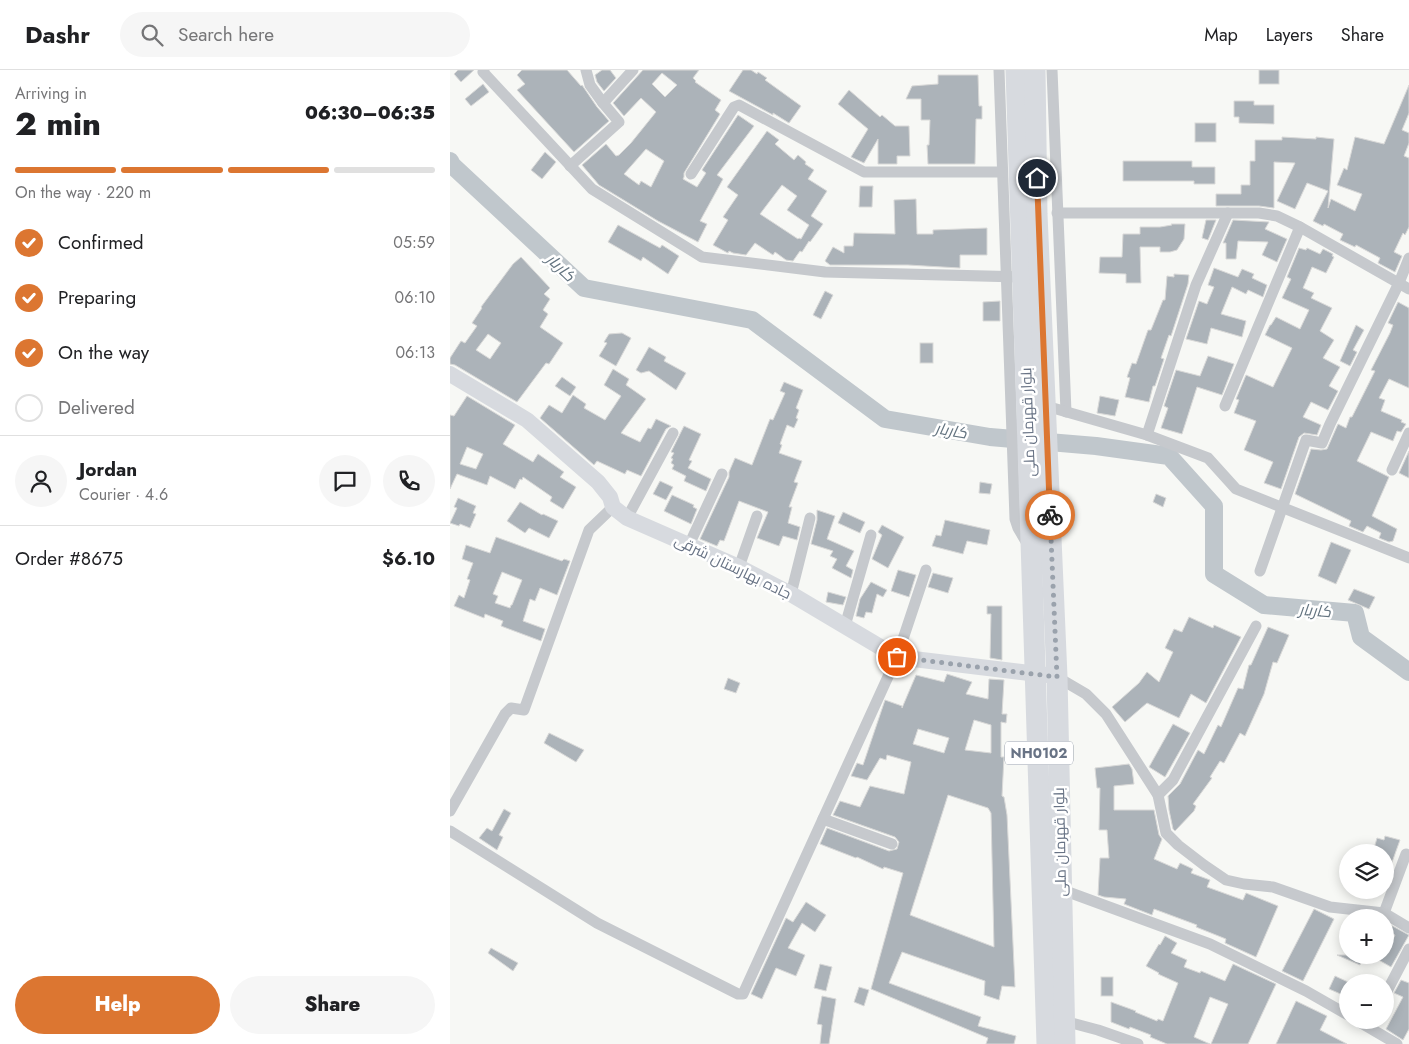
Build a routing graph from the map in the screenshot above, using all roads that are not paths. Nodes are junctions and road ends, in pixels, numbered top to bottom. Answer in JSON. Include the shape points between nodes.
{"nodes":[{"id":1,"x":484,"y":70,"type":"edge"},
{"id":2,"x":586,"y":70,"type":"edge"},
{"id":3,"x":633,"y":70,"type":"edge"},
{"id":4,"x":999,"y":70,"type":"edge"},
{"id":5,"x":1016,"y":70,"type":"edge"},
{"id":6,"x":1034,"y":70,"type":"edge"},
{"id":7,"x":1052,"y":70,"type":"edge"},
{"id":8,"x":603,"y":102,"type":"junction"},
{"id":9,"x":570,"y":166,"type":"junction"},
{"id":10,"x":1002,"y":172,"type":"junction"},
{"id":11,"x":691,"y":174,"type":"dead end"},
{"id":12,"x":1057,"y":213,"type":"junction"},
{"id":13,"x":1228,"y":213,"type":"junction"},
{"id":14,"x":1300,"y":227,"type":"junction"},
{"id":15,"x":1409,"y":258,"type":"edge"},
{"id":16,"x":1014,"y":277,"type":"junction"},
{"id":17,"x":1404,"y":286,"type":"edge"},
{"id":18,"x":450,"y":374,"type":"edge"},
{"id":19,"x":1225,"y":406,"type":"dead end"},
{"id":20,"x":1039,"y":413,"type":"junction"},
{"id":21,"x":1409,"y":433,"type":"edge"},
{"id":22,"x":673,"y":434,"type":"dead end"},
{"id":23,"x":1148,"y":435,"type":"junction"},
{"id":24,"x":1030,"y":463,"type":"junction"},
{"id":25,"x":1392,"y":470,"type":"dead end"},
{"id":26,"x":722,"y":474,"type":"dead end"},
{"id":27,"x":613,"y":507,"type":"junction"},
{"id":28,"x":1283,"y":508,"type":"junction"},
{"id":29,"x":757,"y":516,"type":"dead end"},
{"id":30,"x":627,"y":518,"type":"junction"},
{"id":31,"x":810,"y":518,"type":"dead end"},
{"id":32,"x":870,"y":535,"type":"dead end"},
{"id":33,"x":689,"y":545,"type":"junction"},
{"id":34,"x":1409,"y":558,"type":"edge"},
{"id":35,"x":739,"y":567,"type":"junction"},
{"id":36,"x":926,"y":570,"type":"dead end"},
{"id":37,"x":1260,"y":570,"type":"dead end"},
{"id":38,"x":791,"y":594,"type":"junction"},
{"id":39,"x":845,"y":626,"type":"junction"},
{"id":40,"x":1256,"y":626,"type":"dead end"},
{"id":41,"x":897,"y":657,"type":"junction"},
{"id":42,"x":1047,"y":676,"type":"junction"},
{"id":43,"x":1158,"y":795,"type":"junction"},
{"id":44,"x":450,"y":811,"type":"edge"},
{"id":45,"x":823,"y":819,"type":"junction"},
{"id":46,"x":450,"y":831,"type":"edge"},
{"id":47,"x":892,"y":844,"type":"dead end"},
{"id":48,"x":1406,"y":854,"type":"dead end"},
{"id":49,"x":1060,"y":889,"type":"junction"},
{"id":50,"x":1339,"y":909,"type":"edge"},
{"id":51,"x":1386,"y":909,"type":"edge"},
{"id":52,"x":1394,"y":920,"type":"edge"},
{"id":53,"x":1409,"y":928,"type":"edge"},
{"id":54,"x":1409,"y":949,"type":"edge"},
{"id":55,"x":1394,"y":978,"type":"edge"},
{"id":56,"x":1339,"y":1010,"type":"edge"},
{"id":57,"x":1064,"y":1021,"type":"junction"},
{"id":58,"x":1371,"y":1029,"type":"edge"},
{"id":59,"x":1047,"y":1044,"type":"edge"},
{"id":60,"x":1065,"y":1044,"type":"edge"},
{"id":61,"x":1138,"y":1044,"type":"edge"},
{"id":62,"x":1397,"y":1044,"type":"edge"}],
"edges":[{"from":1,"to":9,"type":"street"},
{"from":2,"to":8,"type":"street","via":[[590,85]]},
{"from":3,"to":8,"type":"street"},
{"from":4,"to":10,"type":"street"},
{"from":5,"to":16,"type":"highway","name":"بلوار قهرمان ملی","number":"NH0102"},
{"from":6,"to":20,"type":"highway","name":"بلوار قهرمان ملی","number":"NH0102"},
{"from":7,"to":12,"type":"street"},
{"from":8,"to":9,"type":"street","via":[[619,122]]},
{"from":9,"to":16,"type":"street","via":[[592,189],[702,257],[825,272]]},
{"from":10,"to":11,"type":"street","via":[[864,172],[739,105],[734,107]]},
{"from":10,"to":16,"type":"street"},
{"from":12,"to":13,"type":"street"},
{"from":12,"to":20,"type":"street"},
{"from":13,"to":14,"type":"street","via":[[1277,216]]},
{"from":13,"to":23,"type":"street","via":[[1196,285]]},
{"from":14,"to":17,"type":"street"},
{"from":14,"to":19,"type":"street"},
{"from":15,"to":17,"type":"street"},
{"from":16,"to":20,"type":"highway","name":"بلوار قهرمان ملی","number":"NH0102"},
{"from":17,"to":28,"type":"street","via":[[1322,443],[1306,440]]},
{"from":18,"to":27,"type":"street","name":"جاده بهارستان شرقی","via":[[527,420],[598,482],[610,497]]},
{"from":20,"to":23,"type":"street"},
{"from":20,"to":24,"type":"highway","name":"بلوار قهرمان ملی","number":"NH0102"},
{"from":20,"to":24,"type":"street"},
{"from":21,"to":25,"type":"street"},
{"from":22,"to":30,"type":"street"},
{"from":23,"to":28,"type":"street","via":[[1208,458],[1236,489]]},
{"from":24,"to":42,"type":"highway","name":"بلوار قهرمان ملی","number":"NH0102"},
{"from":24,"to":42,"type":"highway","name":"بلوار قهرمان ملی","number":"NH0102","via":[[1032,550]]},
{"from":26,"to":33,"type":"street"},
{"from":27,"to":30,"type":"street","name":"جاده بهارستان شرقی"},
{"from":27,"to":44,"type":"street","via":[[589,530],[524,710],[511,708],[505,714]]},
{"from":28,"to":34,"type":"street"},
{"from":28,"to":37,"type":"street"},
{"from":29,"to":35,"type":"street"},
{"from":30,"to":33,"type":"street","name":"جاده بهارستان شرقی"},
{"from":31,"to":38,"type":"street"},
{"from":32,"to":39,"type":"street"},
{"from":33,"to":35,"type":"street","name":"جاده بهارستان شرقی"},
{"from":35,"to":38,"type":"street","name":"جاده بهارستان شرقی"},
{"from":36,"to":41,"type":"street"},
{"from":38,"to":39,"type":"street","name":"جاده بهارستان شرقی"},
{"from":39,"to":41,"type":"street","name":"جاده بهارستان شرقی"},
{"from":40,"to":43,"type":"street","via":[[1173,780]]},
{"from":41,"to":42,"type":"street","name":"جاده بهارستان شرقی"},
{"from":41,"to":45,"type":"street"},
{"from":42,"to":43,"type":"street","via":[[1086,694],[1106,714]]},
{"from":42,"to":49,"type":"highway","name":"بلوار قهرمان ملی","number":"NH0102"},
{"from":42,"to":59,"type":"highway","name":"بلوار قهرمان ملی","number":"NH0102"},
{"from":43,"to":50,"type":"street","via":[[1166,833],[1226,880],[1273,887]]},
{"from":45,"to":46,"type":"street","via":[[743,994],[597,923]]},
{"from":45,"to":47,"type":"street"},
{"from":48,"to":51,"type":"street"},
{"from":49,"to":56,"type":"street","via":[[1210,944]]},
{"from":49,"to":57,"type":"highway","name":"بلوار قهرمان ملی","number":"NH0102"},
{"from":52,"to":53,"type":"street"},
{"from":54,"to":55,"type":"street"},
{"from":57,"to":60,"type":"highway","name":"بلوار قهرمان ملی","number":"NH0102"},
{"from":57,"to":61,"type":"street"},
{"from":58,"to":62,"type":"street"}]}
